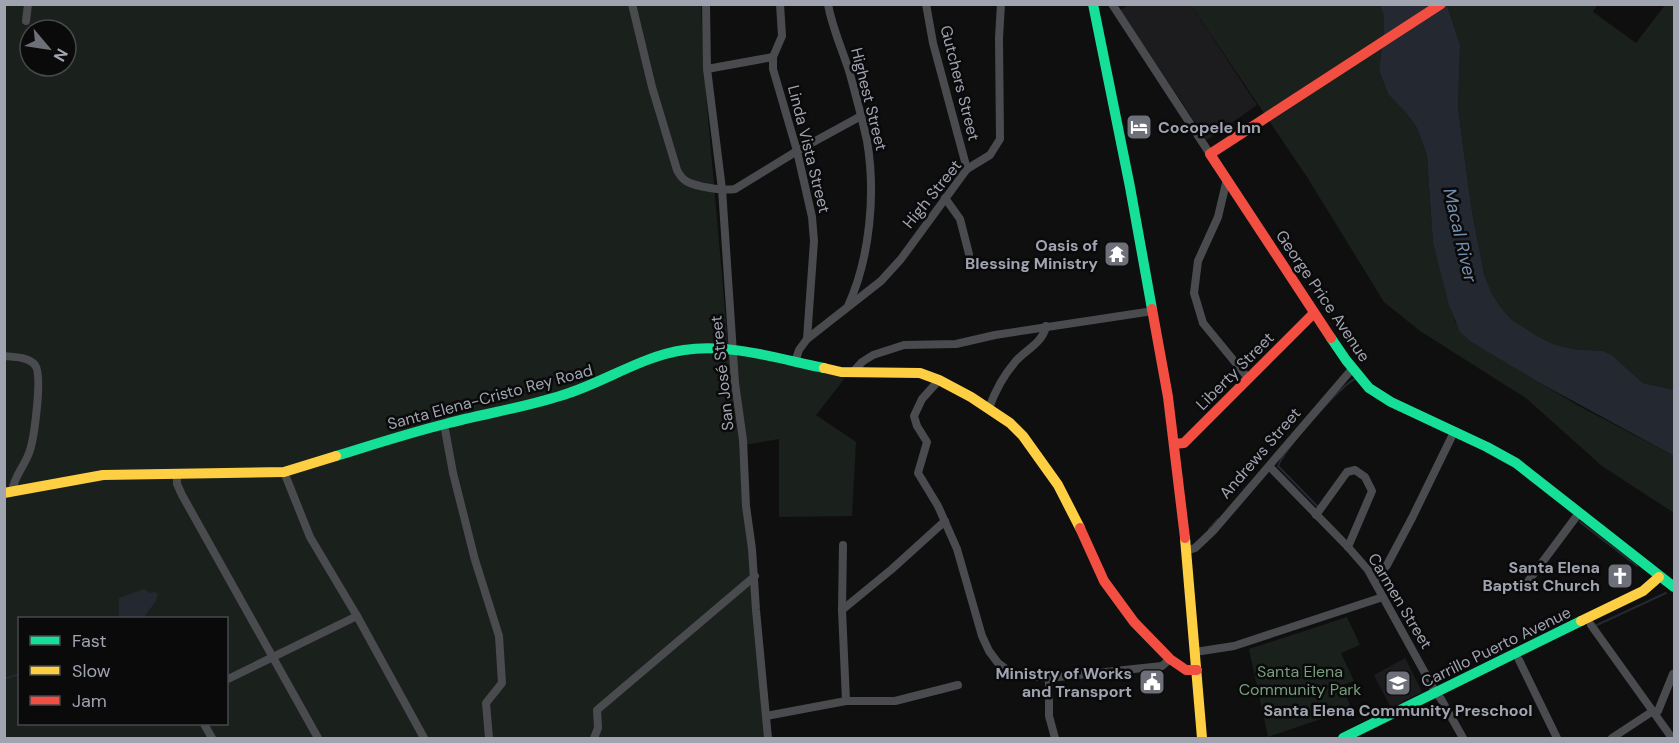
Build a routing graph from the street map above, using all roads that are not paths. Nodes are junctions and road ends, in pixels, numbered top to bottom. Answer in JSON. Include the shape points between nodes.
{"nodes":[{"id":1,"x":632,"y":4,"type":"edge"},
{"id":2,"x":706,"y":4,"type":"edge"},
{"id":3,"x":780,"y":4,"type":"edge"},
{"id":4,"x":828,"y":4,"type":"edge"},
{"id":5,"x":926,"y":4,"type":"edge"},
{"id":6,"x":1001,"y":4,"type":"edge"},
{"id":7,"x":1093,"y":4,"type":"edge"},
{"id":8,"x":1112,"y":4,"type":"edge"},
{"id":9,"x":1441,"y":4,"type":"edge"},
{"id":10,"x":773,"y":57,"type":"junction"},
{"id":11,"x":707,"y":69,"type":"junction"},
{"id":12,"x":861,"y":116,"type":"junction"},
{"id":13,"x":797,"y":151,"type":"junction"},
{"id":14,"x":1210,"y":154,"type":"junction"},
{"id":15,"x":967,"y":169,"type":"junction"},
{"id":16,"x":1227,"y":179,"type":"junction"},
{"id":17,"x":722,"y":189,"type":"junction"},
{"id":18,"x":945,"y":198,"type":"junction"},
{"id":19,"x":969,"y":254,"type":"dead end"},
{"id":20,"x":848,"y":307,"type":"junction"},
{"id":21,"x":1153,"y":311,"type":"junction"},
{"id":22,"x":1314,"y":313,"type":"junction"},
{"id":23,"x":1046,"y":326,"type":"junction"},
{"id":24,"x":807,"y":339,"type":"junction"},
{"id":25,"x":733,"y":350,"type":"junction"},
{"id":26,"x":4,"y":356,"type":"edge"},
{"id":27,"x":795,"y":362,"type":"junction"},
{"id":28,"x":1352,"y":369,"type":"junction"},
{"id":29,"x":853,"y":372,"type":"junction"},
{"id":30,"x":1248,"y":378,"type":"junction"},
{"id":31,"x":939,"y":380,"type":"junction"},
{"id":32,"x":989,"y":408,"type":"junction"},
{"id":33,"x":444,"y":424,"type":"junction"},
{"id":34,"x":1454,"y":432,"type":"junction"},
{"id":35,"x":1174,"y":444,"type":"junction"},
{"id":36,"x":1269,"y":466,"type":"junction"},
{"id":37,"x":284,"y":472,"type":"junction"},
{"id":38,"x":177,"y":473,"type":"junction"},
{"id":39,"x":8,"y":492,"type":"edge"},
{"id":40,"x":1579,"y":513,"type":"junction"},
{"id":41,"x":1316,"y":515,"type":"junction"},
{"id":42,"x":945,"y":521,"type":"junction"},
{"id":43,"x":843,"y":545,"type":"dead end"},
{"id":44,"x":1348,"y":547,"type":"junction"},
{"id":45,"x":1186,"y":551,"type":"junction"},
{"id":46,"x":755,"y":576,"type":"junction"},
{"id":47,"x":1666,"y":581,"type":"edge"},
{"id":48,"x":1375,"y":582,"type":"junction"},
{"id":49,"x":1526,"y":584,"type":"dead end"},
{"id":50,"x":1383,"y":597,"type":"junction"},
{"id":51,"x":842,"y":610,"type":"junction"},
{"id":52,"x":357,"y":616,"type":"junction"},
{"id":53,"x":1591,"y":625,"type":"junction"},
{"id":54,"x":1195,"y":652,"type":"junction"},
{"id":55,"x":273,"y":658,"type":"junction"},
{"id":56,"x":1170,"y":659,"type":"junction"},
{"id":57,"x":1519,"y":660,"type":"junction"},
{"id":58,"x":1197,"y":670,"type":"junction"},
{"id":59,"x":1673,"y":674,"type":"dead end"},
{"id":60,"x":1049,"y":678,"type":"junction"},
{"id":61,"x":228,"y":679,"type":"edge"},
{"id":62,"x":958,"y":685,"type":"dead end"},
{"id":63,"x":1438,"y":696,"type":"junction"},
{"id":64,"x":846,"y":701,"type":"junction"},
{"id":65,"x":1654,"y":713,"type":"junction"},
{"id":66,"x":766,"y":716,"type":"junction"},
{"id":67,"x":318,"y":738,"type":"edge"},
{"id":68,"x":424,"y":738,"type":"edge"},
{"id":69,"x":489,"y":738,"type":"edge"},
{"id":70,"x":594,"y":738,"type":"edge"},
{"id":71,"x":768,"y":738,"type":"edge"},
{"id":72,"x":1056,"y":738,"type":"edge"},
{"id":73,"x":1202,"y":738,"type":"edge"},
{"id":74,"x":1343,"y":738,"type":"edge"},
{"id":75,"x":1358,"y":738,"type":"edge"},
{"id":76,"x":1463,"y":738,"type":"edge"},
{"id":77,"x":1557,"y":738,"type":"edge"},
{"id":78,"x":1612,"y":738,"type":"edge"},
{"id":79,"x":1672,"y":738,"type":"edge"}],
"edges":[{"from":1,"to":17,"type":"street","via":[[677,170],[688,182]]},
{"from":2,"to":11,"type":"street","name":"San José Street"},
{"from":3,"to":10,"type":"street","name":"Linda Vista Street","via":[[782,36]]},
{"from":4,"to":12,"type":"street","name":"Highest Street"},
{"from":5,"to":15,"type":"street","name":"Gutchers Street","via":[[940,74]]},
{"from":6,"to":15,"type":"street","name":"High Street","via":[[1000,139],[990,155]]},
{"from":7,"to":21,"type":"main road"},
{"from":8,"to":14,"type":"street","name":"George Price Avenue"},
{"from":9,"to":14,"type":"main road"},
{"from":10,"to":11,"type":"street"},
{"from":10,"to":13,"type":"street","name":"Linda Vista Street"},
{"from":11,"to":17,"type":"street","name":"San José Street"},
{"from":12,"to":13,"type":"street"},
{"from":12,"to":20,"type":"street","name":"Highest Street","via":[[869,166],[868,228],[861,272]]},
{"from":13,"to":17,"type":"street","via":[[735,189]]},
{"from":13,"to":24,"type":"street","name":"Linda Vista Street","via":[[814,230]]},
{"from":14,"to":16,"type":"main road","name":"George Price Avenue"},
{"from":15,"to":18,"type":"street","name":"High Street"},
{"from":16,"to":22,"type":"main road","name":"George Price Avenue"},
{"from":16,"to":30,"type":"street","via":[[1218,217],[1198,261],[1194,293],[1203,323]]},
{"from":17,"to":25,"type":"street","name":"San José Street"},
{"from":18,"to":19,"type":"street","via":[[960,219]]},
{"from":18,"to":20,"type":"street","name":"High Street","via":[[890,272]]},
{"from":20,"to":24,"type":"street","name":"High Street"},
{"from":21,"to":23,"type":"street"},
{"from":21,"to":35,"type":"main road"},
{"from":22,"to":28,"type":"main road","name":"George Price Avenue"},
{"from":22,"to":30,"type":"main road","name":"Liberty Street"},
{"from":23,"to":29,"type":"street","via":[[956,344],[892,347],[862,362]]},
{"from":23,"to":32,"type":"street","via":[[1042,338],[1005,374]]},
{"from":24,"to":27,"type":"street","name":"High Street"},
{"from":25,"to":27,"type":"main road","name":"Santa Elena-Cristo Rey Road"},
{"from":25,"to":33,"type":"main road","name":"Santa Elena-Cristo Rey Road","via":[[696,349],[659,355],[582,390]]},
{"from":25,"to":46,"type":"street","name":"San José Street"},
{"from":26,"to":39,"type":"street","via":[[30,361],[39,376],[31,445]]},
{"from":27,"to":29,"type":"main road","name":"Santa Elena-Cristo Rey Road"},
{"from":28,"to":34,"type":"main road","name":"George Price Avenue","via":[[1369,388],[1391,402]]},
{"from":28,"to":36,"type":"street","name":"Andrews Street"},
{"from":29,"to":31,"type":"main road","name":"Santa Elena-Cristo Rey Road","via":[[909,372]]},
{"from":30,"to":35,"type":"main road","name":"Liberty Street","via":[[1184,443]]},
{"from":31,"to":32,"type":"main road","name":"Santa Elena-Cristo Rey Road"},
{"from":31,"to":42,"type":"street","via":[[922,399],[914,416],[927,442],[918,473]]},
{"from":32,"to":56,"type":"main road","name":"Santa Elena-Cristo Rey Road","via":[[1036,451],[1068,504],[1110,590]]},
{"from":33,"to":37,"type":"main road","name":"Santa Elena-Cristo Rey Road"},
{"from":33,"to":69,"type":"street","via":[[475,560],[499,636],[502,683],[486,703]]},
{"from":34,"to":40,"type":"main road","name":"George Price Avenue","via":[[1516,463]]},
{"from":34,"to":48,"type":"street","via":[[1413,518]]},
{"from":35,"to":45,"type":"main road"},
{"from":36,"to":41,"type":"street","name":"Carmen Street"},
{"from":36,"to":45,"type":"street","name":"Andrews Street","via":[[1209,534]]},
{"from":37,"to":38,"type":"main road","name":"Santa Elena-Cristo Rey Road"},
{"from":37,"to":52,"type":"street","via":[[310,537]]},
{"from":38,"to":39,"type":"main road","name":"Santa Elena-Cristo Rey Road","via":[[103,475]]},
{"from":38,"to":55,"type":"street","via":[[182,495]]},
{"from":40,"to":47,"type":"main road","name":"George Price Avenue"},
{"from":40,"to":49,"type":"street"},
{"from":41,"to":44,"type":"street","name":"Carmen Street"},
{"from":41,"to":44,"type":"street","via":[[1347,472],[1355,470],[1365,477],[1372,491]]},
{"from":42,"to":51,"type":"street"},
{"from":42,"to":60,"type":"street","via":[[989,651],[1010,672]]},
{"from":43,"to":51,"type":"street"},
{"from":44,"to":48,"type":"street","name":"Carmen Street"},
{"from":45,"to":54,"type":"main road"},
{"from":46,"to":66,"type":"street","name":"San José Street"},
{"from":46,"to":70,"type":"street","via":[[597,710]]},
{"from":47,"to":53,"type":"main road","name":"Carrillo Puerto Avenue","via":[[1648,596]]},
{"from":47,"to":63,"type":"main road","name":"Carrillo Puerto Avenue"},
{"from":48,"to":50,"type":"street","name":"Carmen Street"},
{"from":50,"to":54,"type":"street","via":[[1234,646]]},
{"from":50,"to":63,"type":"street","name":"Carmen Street"},
{"from":51,"to":64,"type":"street"},
{"from":52,"to":55,"type":"street"},
{"from":52,"to":68,"type":"street"},
{"from":53,"to":57,"type":"main road","name":"Carrillo Puerto Avenue"},
{"from":53,"to":65,"type":"street"},
{"from":54,"to":58,"type":"main road"},
{"from":55,"to":61,"type":"street"},
{"from":55,"to":67,"type":"street"},
{"from":56,"to":58,"type":"main road","name":"Santa Elena-Cristo Rey Road","via":[[1186,670]]},
{"from":56,"to":60,"type":"street","via":[[1162,666]]},
{"from":57,"to":63,"type":"main road","name":"Carrillo Puerto Avenue"},
{"from":57,"to":77,"type":"street"},
{"from":58,"to":73,"type":"main road"},
{"from":59,"to":65,"type":"street"},
{"from":60,"to":72,"type":"street","via":[[1049,716]]},
{"from":62,"to":64,"type":"street","via":[[895,701]]},
{"from":63,"to":74,"type":"main road","name":"Carrillo Puerto Avenue"},
{"from":63,"to":75,"type":"main road","name":"Carrillo Puerto Avenue"},
{"from":63,"to":76,"type":"street","name":"Carmen Street"},
{"from":64,"to":66,"type":"street"},
{"from":65,"to":78,"type":"street"},
{"from":65,"to":79,"type":"street"},
{"from":66,"to":71,"type":"street","name":"San José Street"}]}
